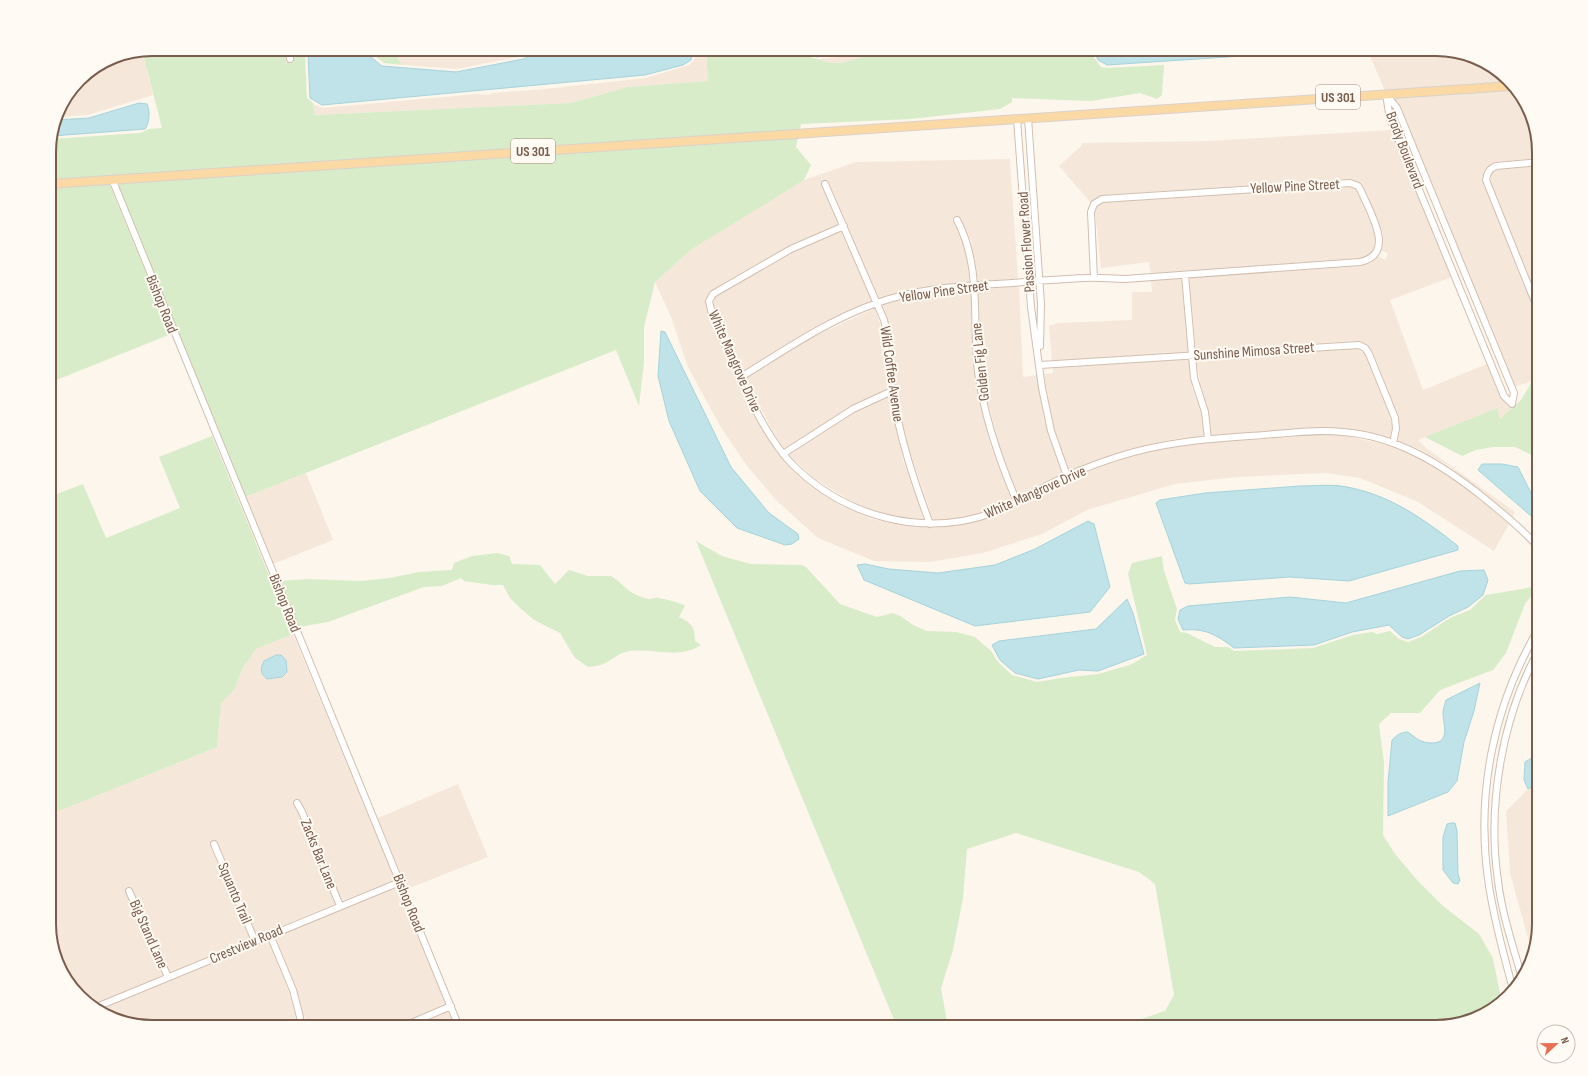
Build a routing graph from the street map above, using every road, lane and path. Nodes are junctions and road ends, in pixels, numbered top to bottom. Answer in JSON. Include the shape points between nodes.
{"nodes":[{"id":1,"x":290,"y":56,"type":"edge"},
{"id":2,"x":290,"y":59,"type":"dead end"},
{"id":3,"x":1505,"y":86,"type":"edge"},
{"id":4,"x":1386,"y":94,"type":"junction"},
{"id":5,"x":1028,"y":118,"type":"junction"},
{"id":6,"x":1017,"y":119,"type":"junction"},
{"id":7,"x":1532,"y":163,"type":"edge"},
{"id":8,"x":112,"y":180,"type":"junction"},
{"id":9,"x":56,"y":184,"type":"edge"},
{"id":10,"x":825,"y":184,"type":"dead end"},
{"id":11,"x":957,"y":220,"type":"dead end"},
{"id":12,"x":844,"y":226,"type":"junction"},
{"id":13,"x":1377,"y":252,"type":"junction"},
{"id":14,"x":1383,"y":255,"type":"dead end"},
{"id":15,"x":1185,"y":275,"type":"junction"},
{"id":16,"x":1094,"y":278,"type":"junction"},
{"id":17,"x":1040,"y":281,"type":"junction"},
{"id":18,"x":1029,"y":282,"type":"junction"},
{"id":19,"x":974,"y":285,"type":"junction"},
{"id":20,"x":1532,"y":295,"type":"edge"},
{"id":21,"x":877,"y":303,"type":"junction"},
{"id":22,"x":1192,"y":355,"type":"junction"},
{"id":23,"x":1040,"y":365,"type":"junction"},
{"id":24,"x":741,"y":377,"type":"junction"},
{"id":25,"x":892,"y":391,"type":"junction"},
{"id":26,"x":1208,"y":439,"type":"junction"},
{"id":27,"x":1393,"y":443,"type":"junction"},
{"id":28,"x":784,"y":454,"type":"junction"},
{"id":29,"x":1067,"y":476,"type":"junction"},
{"id":30,"x":1017,"y":502,"type":"junction"},
{"id":31,"x":930,"y":524,"type":"junction"},
{"id":32,"x":1527,"y":534,"type":"junction"},
{"id":33,"x":1532,"y":536,"type":"edge"},
{"id":34,"x":1532,"y":540,"type":"edge"},
{"id":35,"x":1532,"y":640,"type":"edge"},
{"id":36,"x":1532,"y":666,"type":"edge"},
{"id":37,"x":297,"y":803,"type":"dead end"},
{"id":38,"x":214,"y":844,"type":"dead end"},
{"id":39,"x":400,"y":882,"type":"junction"},
{"id":40,"x":130,"y":891,"type":"dead end"},
{"id":41,"x":340,"y":906,"type":"junction"},
{"id":42,"x":270,"y":935,"type":"junction"},
{"id":43,"x":255,"y":941,"type":"junction"},
{"id":44,"x":1520,"y":970,"type":"edge"},
{"id":45,"x":168,"y":977,"type":"junction"},
{"id":46,"x":1511,"y":983,"type":"edge"},
{"id":47,"x":101,"y":1005,"type":"edge"},
{"id":48,"x":451,"y":1006,"type":"junction"},
{"id":49,"x":300,"y":1017,"type":"dead end"},
{"id":50,"x":418,"y":1020,"type":"edge"},
{"id":51,"x":456,"y":1020,"type":"edge"}],
"edges":[{"from":1,"to":2,"type":"street"},
{"from":3,"to":4,"type":"main road","number":"US 301"},
{"from":4,"to":4,"type":"street","name":"Brody Boulevard","via":[[1390,119],[1504,396],[1512,404],[1514,393],[1396,108]]},
{"from":4,"to":5,"type":"main road","number":"US 301"},
{"from":5,"to":6,"type":"main road","number":"US 301"},
{"from":5,"to":17,"type":"street","name":"Passion Flower Road"},
{"from":6,"to":8,"type":"main road","number":"US 301"},
{"from":6,"to":18,"type":"street","name":"Passion Flower Road"},
{"from":7,"to":20,"type":"street","via":[[1496,166],[1487,173],[1486,180]]},
{"from":8,"to":9,"type":"main road","number":"US 301"},
{"from":8,"to":39,"type":"street","name":"Bishop Road"},
{"from":10,"to":12,"type":"street","name":"Wild Coffee Avenue"},
{"from":11,"to":19,"type":"street","name":"Golden Fig Lane","via":[[967,243]]},
{"from":12,"to":21,"type":"street","name":"Wild Coffee Avenue"},
{"from":12,"to":24,"type":"street","name":"White Mangrove Drive","via":[[791,249],[713,294],[709,301],[712,314]]},
{"from":13,"to":14,"type":"street"},
{"from":13,"to":15,"type":"street","name":"Yellow Pine Street","via":[[1360,262]]},
{"from":13,"to":16,"type":"street","name":"Yellow Pine Street","via":[[1380,239],[1378,232],[1358,186],[1350,183],[1106,198],[1096,202],[1092,212]]},
{"from":15,"to":16,"type":"street","name":"Yellow Pine Street","via":[[1109,280]]},
{"from":15,"to":22,"type":"street"},
{"from":16,"to":17,"type":"street","name":"Yellow Pine Street"},
{"from":17,"to":18,"type":"street","name":"Yellow Pine Street"},
{"from":17,"to":23,"type":"street","name":"Passion Flower Road"},
{"from":18,"to":19,"type":"street","name":"Yellow Pine Street"},
{"from":18,"to":23,"type":"street","name":"Passion Flower Road"},
{"from":19,"to":21,"type":"street","name":"Yellow Pine Street","via":[[927,290]]},
{"from":19,"to":30,"type":"street","name":"Golden Fig Lane","via":[[977,358],[983,398],[995,446]]},
{"from":21,"to":24,"type":"street","name":"Yellow Pine Street","via":[[809,335]]},
{"from":21,"to":25,"type":"street","name":"Wild Coffee Avenue","via":[[887,334]]},
{"from":22,"to":23,"type":"street","name":"Sunshine Mimosa Street"},
{"from":22,"to":26,"type":"street","via":[[1196,386],[1205,412]]},
{"from":22,"to":27,"type":"street","name":"Sunshine Mimosa Street","via":[[1360,345],[1369,354],[1393,413],[1396,429]]},
{"from":23,"to":29,"type":"street","name":"Passion Flower Road","via":[[1047,418]]},
{"from":24,"to":28,"type":"street","name":"White Mangrove Drive","via":[[768,432]]},
{"from":25,"to":28,"type":"street","via":[[853,409]]},
{"from":25,"to":31,"type":"street","name":"Wild Coffee Avenue","via":[[907,458]]},
{"from":26,"to":27,"type":"street","name":"White Mangrove Drive","via":[[1325,431],[1364,435]]},
{"from":26,"to":29,"type":"street","name":"White Mangrove Drive","via":[[1131,453]]},
{"from":27,"to":32,"type":"street","name":"White Mangrove Drive","via":[[1453,474]]},
{"from":28,"to":31,"type":"street","name":"White Mangrove Drive","via":[[811,481],[855,508],[887,519]]},
{"from":29,"to":30,"type":"street","name":"White Mangrove Drive"},
{"from":30,"to":31,"type":"street","name":"White Mangrove Drive","via":[[970,519]]},
{"from":32,"to":33,"type":"street","name":"White Mangrove Drive"},
{"from":32,"to":34,"type":"street","name":"White Mangrove Drive"},
{"from":35,"to":46,"type":"street","via":[[1507,694],[1490,754],[1486,790],[1485,844],[1488,879],[1494,917]]},
{"from":36,"to":44,"type":"street","via":[[1518,699],[1502,753],[1494,841],[1497,880]]},
{"from":37,"to":41,"type":"street","name":"Zacks Bar Lane"},
{"from":38,"to":43,"type":"street","name":"Squanto Trail"},
{"from":39,"to":41,"type":"street","name":"Crestview Road"},
{"from":39,"to":48,"type":"street","name":"Bishop Road"},
{"from":40,"to":45,"type":"street","name":"Big Stand Lane"},
{"from":41,"to":42,"type":"street","name":"Crestview Road"},
{"from":42,"to":43,"type":"street","name":"Crestview Road"},
{"from":42,"to":49,"type":"street","via":[[293,990]]},
{"from":43,"to":45,"type":"street","name":"Crestview Road"},
{"from":45,"to":47,"type":"street","name":"Crestview Road"},
{"from":48,"to":50,"type":"street"},
{"from":48,"to":51,"type":"street","name":"Bishop Road"}]}
